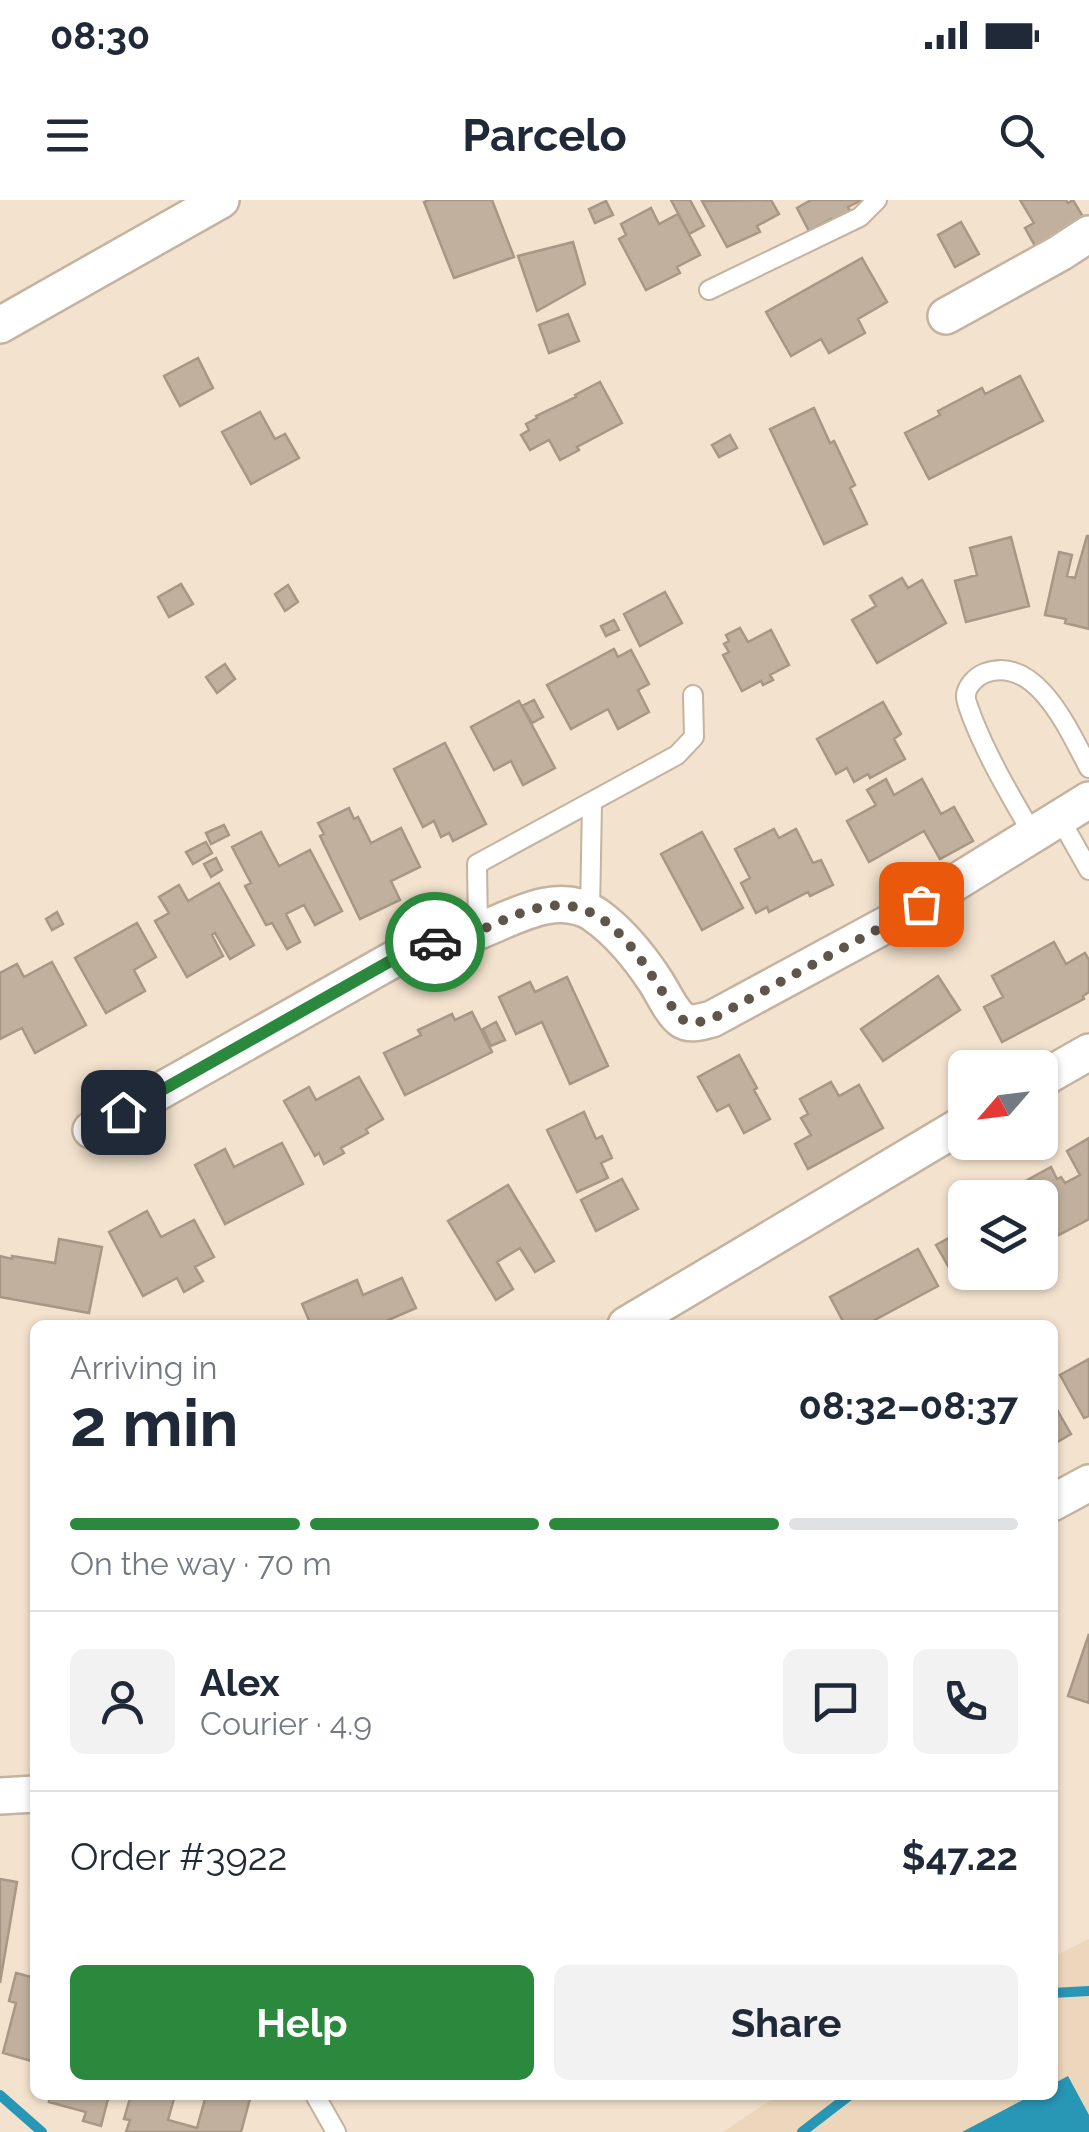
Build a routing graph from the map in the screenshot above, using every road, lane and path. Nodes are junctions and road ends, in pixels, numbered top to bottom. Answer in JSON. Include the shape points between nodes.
{"nodes":[{"id":1,"x":221,"y":200,"type":"edge"},
{"id":2,"x":877,"y":200,"type":"edge"},
{"id":3,"x":1089,"y":234,"type":"edge"},
{"id":4,"x":709,"y":290,"type":"dead end"},
{"id":5,"x":946,"y":316,"type":"dead end"},
{"id":6,"x":0,"y":325,"type":"edge"},
{"id":7,"x":694,"y":695,"type":"dead end"},
{"id":8,"x":1089,"y":768,"type":"edge"},
{"id":9,"x":592,"y":802,"type":"junction"},
{"id":10,"x":1060,"y":816,"type":"edge"},
{"id":11,"x":1089,"y":870,"type":"edge"},
{"id":12,"x":590,"y":911,"type":"junction"},
{"id":13,"x":478,"y":930,"type":"junction"},
{"id":14,"x":1089,"y":1052,"type":"edge"},
{"id":15,"x":1058,"y":1070,"type":"edge"},
{"id":16,"x":90,"y":1130,"type":"dead end"},
{"id":17,"x":948,"y":1133,"type":"edge"},
{"id":18,"x":634,"y":1320,"type":"edge"},
{"id":19,"x":1089,"y":1484,"type":"edge"},
{"id":20,"x":1058,"y":1500,"type":"edge"},
{"id":21,"x":30,"y":1794,"type":"edge"},
{"id":22,"x":0,"y":1796,"type":"edge"},
{"id":23,"x":318,"y":2100,"type":"edge"},
{"id":24,"x":336,"y":2132,"type":"edge"}],
"edges":[{"from":1,"to":6,"type":"street"},
{"from":2,"to":4,"type":"lane","via":[[860,217]]},
{"from":3,"to":5,"type":"street"},
{"from":7,"to":9,"type":"lane","via":[[694,737],[677,755]]},
{"from":8,"to":10,"type":"lane","via":[[1031,679],[998,670],[970,684],[966,697],[992,762]]},
{"from":9,"to":12,"type":"lane"},
{"from":9,"to":13,"type":"lane","via":[[477,864]]},
{"from":10,"to":11,"type":"lane"},
{"from":10,"to":12,"type":"street","via":[[893,921],[712,1019],[693,1023],[680,1019],[638,955]]},
{"from":12,"to":13,"type":"street","via":[[543,907]]},
{"from":13,"to":16,"type":"street","via":[[417,946]]},
{"from":14,"to":15,"type":"street"},
{"from":17,"to":18,"type":"street"},
{"from":19,"to":20,"type":"street"},
{"from":21,"to":22,"type":"street"},
{"from":23,"to":24,"type":"lane"}]}
